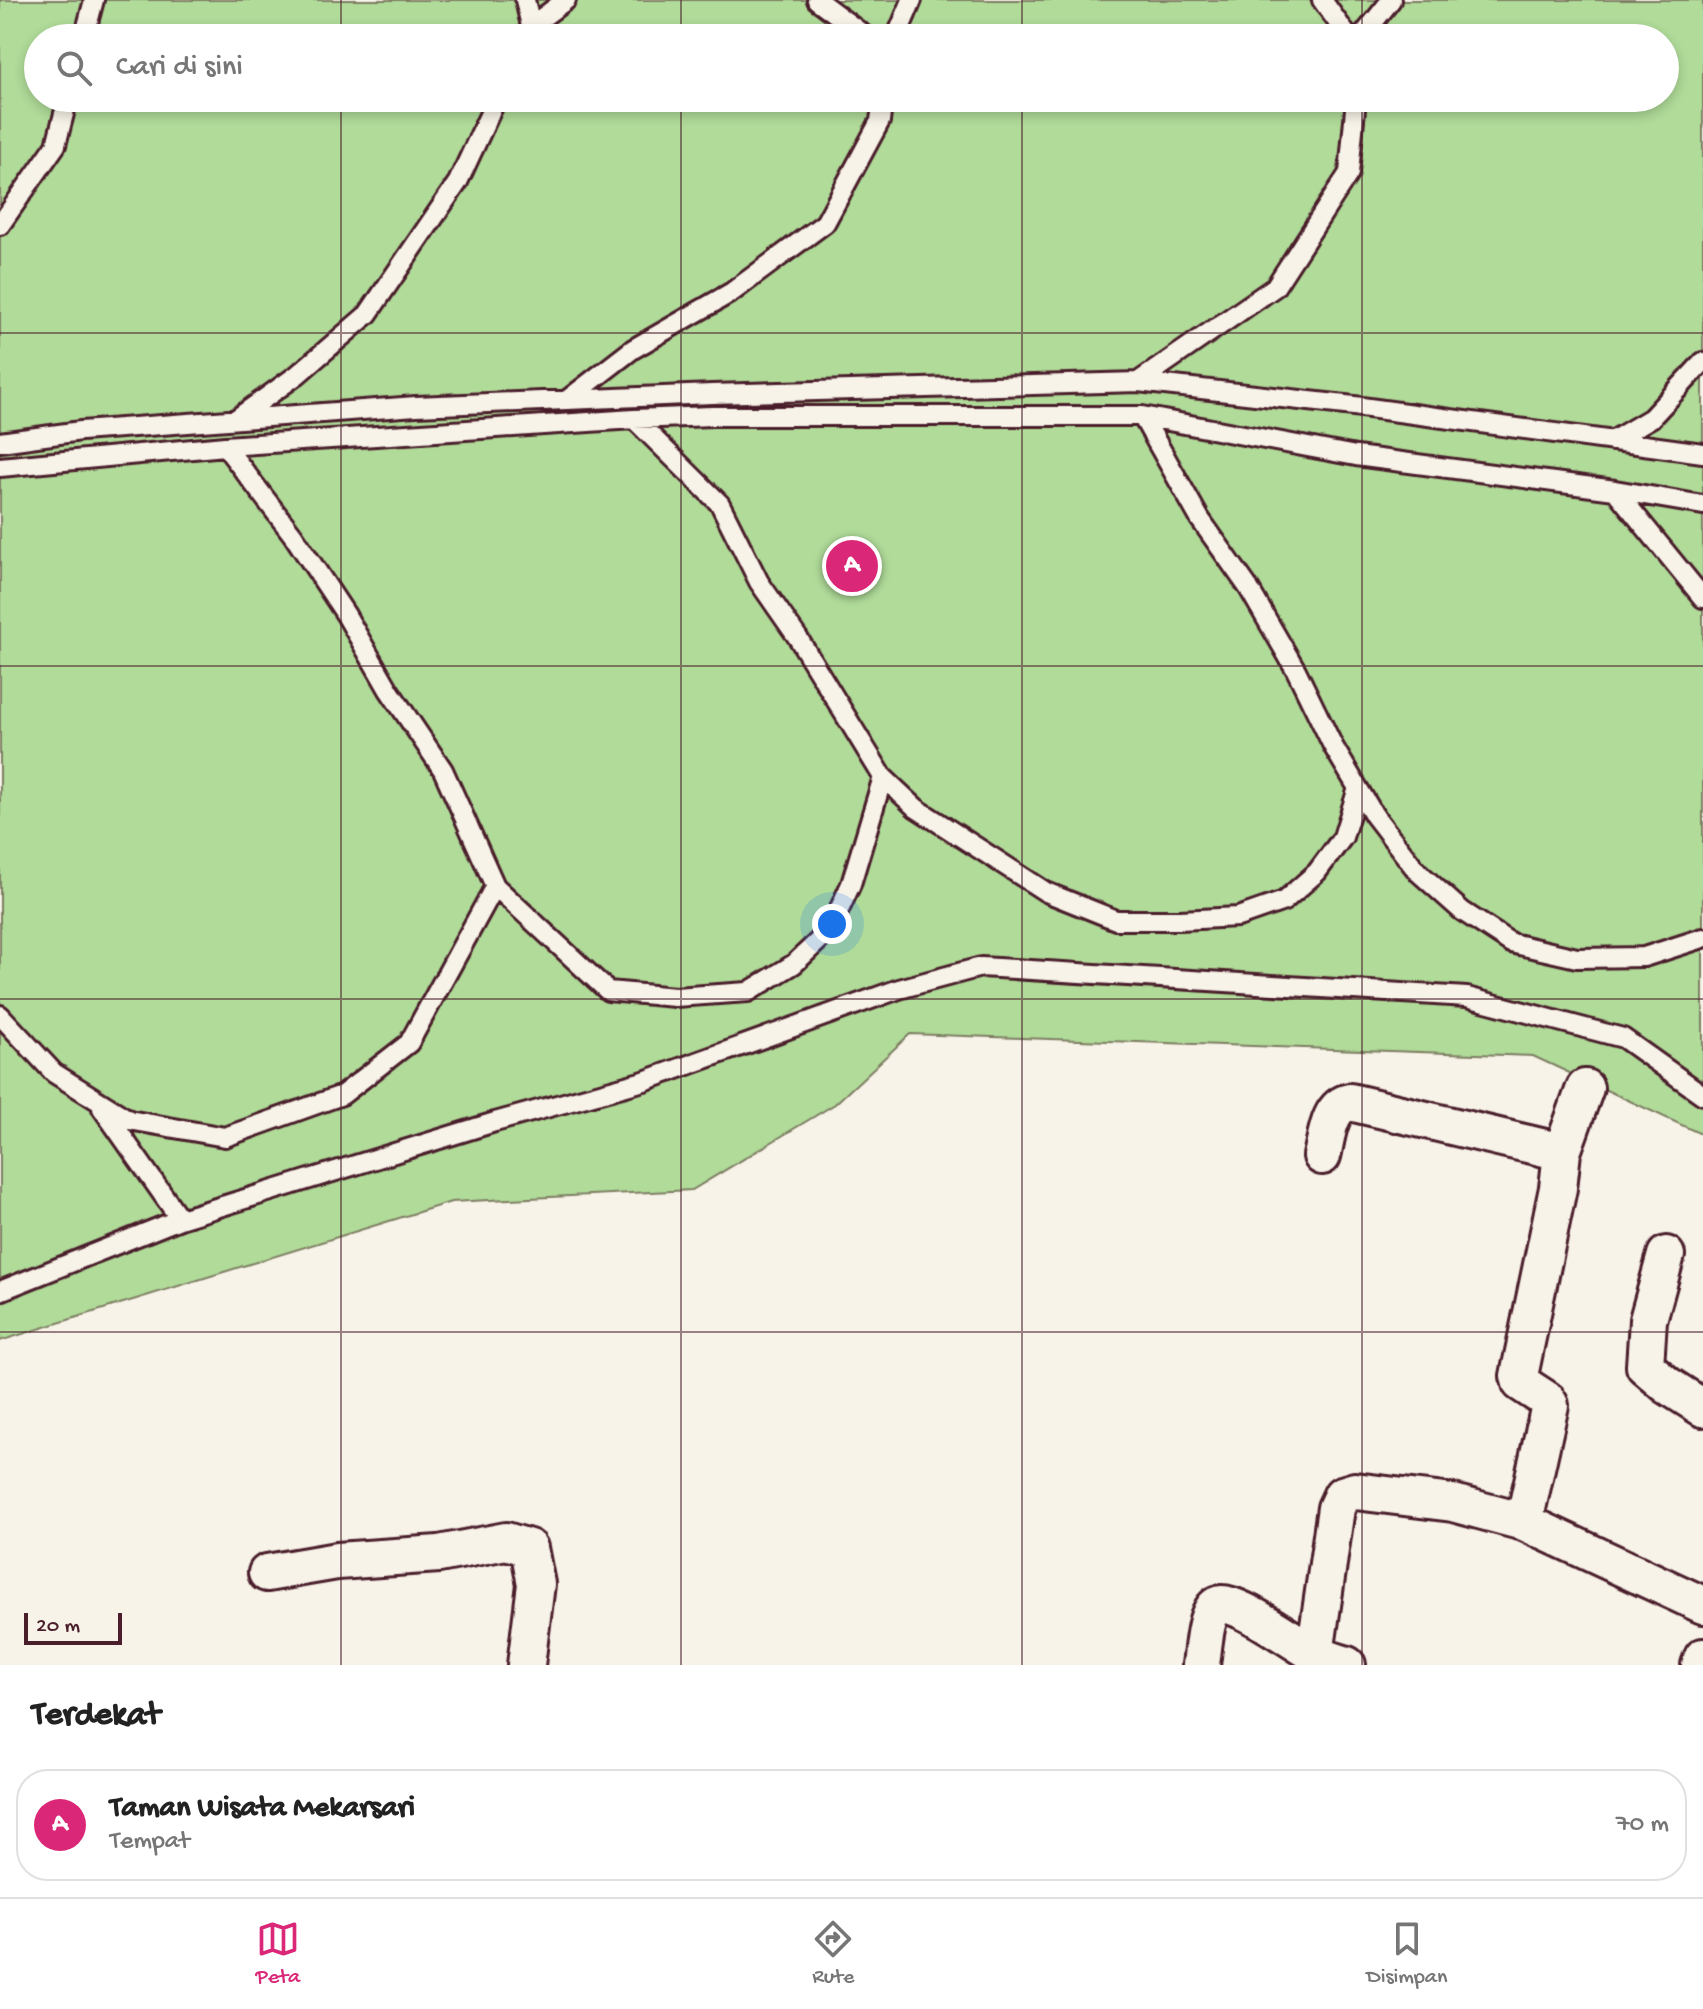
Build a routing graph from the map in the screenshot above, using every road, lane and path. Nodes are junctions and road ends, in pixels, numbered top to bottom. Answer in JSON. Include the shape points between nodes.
{"nodes":[{"id":1,"x":94,"y":0,"type":"edge"},
{"id":2,"x":525,"y":0,"type":"edge"},
{"id":3,"x":566,"y":0,"type":"edge"},
{"id":4,"x":817,"y":0,"type":"edge"},
{"id":5,"x":912,"y":0,"type":"edge"},
{"id":6,"x":1322,"y":0,"type":"edge"},
{"id":7,"x":1391,"y":0,"type":"edge"},
{"id":8,"x":88,"y":24,"type":"edge"},
{"id":9,"x":527,"y":24,"type":"edge"},
{"id":10,"x":538,"y":24,"type":"edge"},
{"id":11,"x":849,"y":24,"type":"edge"},
{"id":12,"x":902,"y":24,"type":"edge"},
{"id":13,"x":1339,"y":24,"type":"edge"},
{"id":14,"x":1372,"y":24,"type":"edge"},
{"id":15,"x":64,"y":112,"type":"edge"},
{"id":16,"x":490,"y":112,"type":"edge"},
{"id":17,"x":881,"y":112,"type":"edge"},
{"id":18,"x":1355,"y":112,"type":"edge"},
{"id":19,"x":0,"y":225,"type":"edge"},
{"id":20,"x":1703,"y":362,"type":"edge"},
{"id":21,"x":1138,"y":382,"type":"junction"},
{"id":22,"x":567,"y":400,"type":"junction"},
{"id":23,"x":1142,"y":416,"type":"junction"},
{"id":24,"x":634,"y":419,"type":"junction"},
{"id":25,"x":235,"y":420,"type":"junction"},
{"id":26,"x":1612,"y":441,"type":"junction"},
{"id":27,"x":0,"y":442,"type":"edge"},
{"id":28,"x":225,"y":446,"type":"junction"},
{"id":29,"x":1703,"y":453,"type":"edge"},
{"id":30,"x":0,"y":467,"type":"edge"},
{"id":31,"x":1615,"y":490,"type":"junction"},
{"id":32,"x":1703,"y":505,"type":"edge"},
{"id":33,"x":1703,"y":598,"type":"edge"},
{"id":34,"x":883,"y":777,"type":"junction"},
{"id":35,"x":1358,"y":788,"type":"junction"},
{"id":36,"x":495,"y":886,"type":"junction"},
{"id":37,"x":1703,"y":938,"type":"edge"},
{"id":38,"x":0,"y":1015,"type":"edge"},
{"id":39,"x":1585,"y":1088,"type":"dead end"},
{"id":40,"x":1703,"y":1095,"type":"edge"},
{"id":41,"x":98,"y":1101,"type":"junction"},
{"id":42,"x":1562,"y":1152,"type":"junction"},
{"id":43,"x":1322,"y":1156,"type":"dead end"},
{"id":44,"x":180,"y":1219,"type":"junction"},
{"id":45,"x":1666,"y":1255,"type":"dead end"},
{"id":46,"x":0,"y":1291,"type":"edge"},
{"id":47,"x":1703,"y":1408,"type":"edge"},
{"id":48,"x":1524,"y":1522,"type":"junction"},
{"id":49,"x":267,"y":1573,"type":"dead end"},
{"id":50,"x":1703,"y":1605,"type":"edge"},
{"id":51,"x":1703,"y":1657,"type":"edge"},
{"id":52,"x":1331,"y":1659,"type":"edge"},
{"id":53,"x":526,"y":1665,"type":"edge"},
{"id":54,"x":1201,"y":1665,"type":"edge"},
{"id":55,"x":1700,"y":1665,"type":"edge"}],
"edges":[{"from":1,"to":8,"type":"lane"},
{"from":2,"to":9,"type":"lane"},
{"from":3,"to":10,"type":"lane"},
{"from":4,"to":11,"type":"lane"},
{"from":5,"to":12,"type":"lane"},
{"from":6,"to":13,"type":"lane"},
{"from":7,"to":14,"type":"lane"},
{"from":15,"to":19,"type":"lane","via":[[56,145]]},
{"from":16,"to":25,"type":"lane","via":[[458,182],[368,314]]},
{"from":17,"to":22,"type":"lane","via":[[825,223],[732,292],[633,349]]},
{"from":18,"to":21,"type":"lane","via":[[1349,173],[1275,287]]},
{"from":20,"to":26,"type":"lane","via":[[1651,418]]},
{"from":21,"to":22,"type":"lane"},
{"from":21,"to":26,"type":"lane"},
{"from":22,"to":25,"type":"lane"},
{"from":23,"to":24,"type":"lane"},
{"from":23,"to":31,"type":"lane","via":[[1356,456]]},
{"from":23,"to":35,"type":"lane","via":[[1200,519],[1248,587]]},
{"from":24,"to":28,"type":"lane"},
{"from":24,"to":34,"type":"lane","via":[[720,504],[759,582]]},
{"from":25,"to":27,"type":"lane"},
{"from":26,"to":29,"type":"lane"},
{"from":28,"to":30,"type":"lane"},
{"from":28,"to":36,"type":"lane","via":[[293,535],[443,770]]},
{"from":31,"to":32,"type":"lane"},
{"from":31,"to":33,"type":"lane"},
{"from":34,"to":35,"type":"lane","via":[[916,808],[1046,892],[1116,920],[1238,917],[1284,901],[1317,872],[1343,837]]},
{"from":34,"to":36,"type":"lane","via":[[851,884],[830,930],[794,964],[748,992],[675,997],[608,991]]},
{"from":35,"to":37,"type":"lane","via":[[1417,871],[1462,911],[1511,943],[1577,958],[1644,957]]},
{"from":36,"to":41,"type":"lane","via":[[409,1043],[342,1095],[225,1137],[129,1120]]},
{"from":38,"to":41,"type":"lane","via":[[54,1073]]},
{"from":39,"to":42,"type":"street"},
{"from":40,"to":44,"type":"lane","via":[[1623,1038],[1467,997],[981,967],[899,989],[644,1081]]},
{"from":41,"to":44,"type":"lane"},
{"from":42,"to":43,"type":"street","via":[[1350,1102],[1337,1106]]},
{"from":42,"to":48,"type":"street","via":[[1519,1376],[1520,1383],[1547,1400],[1550,1409]]},
{"from":44,"to":46,"type":"lane"},
{"from":45,"to":47,"type":"street","via":[[1648,1320],[1645,1366]]},
{"from":48,"to":50,"type":"street"},
{"from":48,"to":52,"type":"street","via":[[1453,1503],[1368,1491],[1342,1495],[1333,1523]]},
{"from":49,"to":53,"type":"street","via":[[506,1541],[529,1548],[536,1584]]},
{"from":51,"to":55,"type":"street"},
{"from":52,"to":54,"type":"street","via":[[1222,1604],[1210,1612]]}]}
